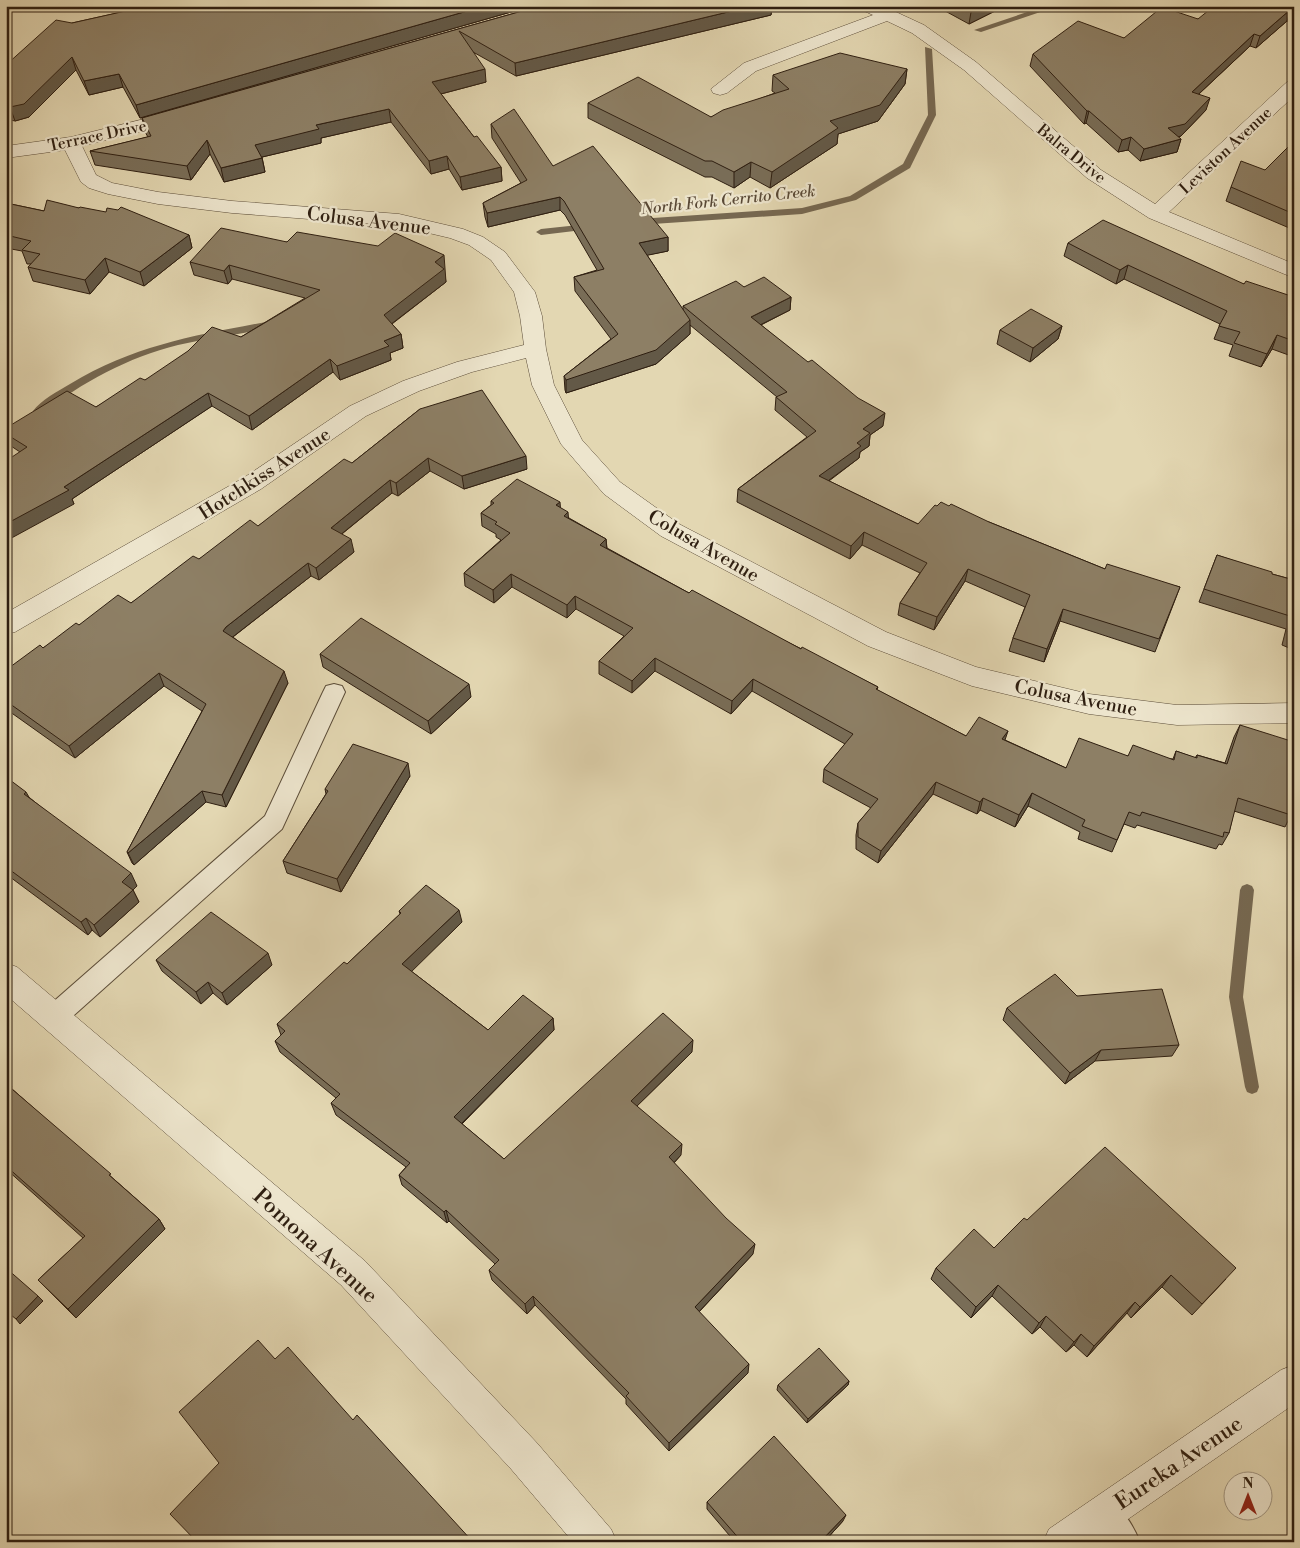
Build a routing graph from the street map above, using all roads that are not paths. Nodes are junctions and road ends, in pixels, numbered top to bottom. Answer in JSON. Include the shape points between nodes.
{"nodes":[{"id":1,"x":868,"y":6,"type":"edge"},
{"id":2,"x":888,"y":15,"type":"junction"},
{"id":3,"x":1294,"y":86,"type":"edge"},
{"id":4,"x":720,"y":88,"type":"dead end"},
{"id":5,"x":202,"y":110,"type":"edge"},
{"id":6,"x":71,"y":143,"type":"junction"},
{"id":7,"x":6,"y":152,"type":"edge"},
{"id":8,"x":1156,"y":214,"type":"junction"},
{"id":9,"x":1294,"y":272,"type":"edge"},
{"id":10,"x":535,"y":349,"type":"junction"},
{"id":11,"x":6,"y":625,"type":"edge"},
{"id":12,"x":334,"y":692,"type":"dead end"},
{"id":13,"x":1294,"y":713,"type":"edge"},
{"id":14,"x":6,"y":976,"type":"edge"},
{"id":15,"x":54,"y":1016,"type":"junction"},
{"id":16,"x":1294,"y":1382,"type":"edge"},
{"id":17,"x":1104,"y":1512,"type":"junction"},
{"id":18,"x":598,"y":1542,"type":"edge"},
{"id":19,"x":1062,"y":1542,"type":"edge"},
{"id":20,"x":1125,"y":1542,"type":"edge"}],
"edges":[{"from":1,"to":2,"type":"street","name":"Balra Drive"},
{"from":2,"to":4,"type":"street","via":[[750,67]]},
{"from":2,"to":8,"type":"street","name":"Balra Drive","via":[[918,30],[970,66],[1094,174]]},
{"from":3,"to":8,"type":"street","name":"Leviston Avenue"},
{"from":5,"to":6,"type":"street","name":"Terrace Drive"},
{"from":6,"to":7,"type":"street","name":"Terrace Drive"},
{"from":6,"to":10,"type":"street","name":"Colusa Avenue","via":[[88,178],[108,188],[232,207],[399,220],[476,241],[498,256],[524,292],[532,316]]},
{"from":8,"to":9,"type":"street","name":"Balra Drive"},
{"from":10,"to":11,"type":"street","name":"Hotchkiss Avenue","via":[[465,367],[411,386],[358,411],[253,484]]},
{"from":10,"to":13,"type":"street","name":"Colusa Avenue","via":[[543,385],[573,444],[612,488],[670,530],[877,639],[972,676],[1089,704],[1177,715]]},
{"from":12,"to":15,"type":"lane","via":[[274,822]]},
{"from":14,"to":15,"type":"street","name":"Pomona Avenue"},
{"from":15,"to":18,"type":"street","name":"Pomona Avenue","via":[[352,1273],[524,1456]]},
{"from":16,"to":17,"type":"street","name":"Eureka Avenue"},
{"from":17,"to":19,"type":"street","name":"Eureka Avenue"},
{"from":17,"to":20,"type":"lane"}]}
